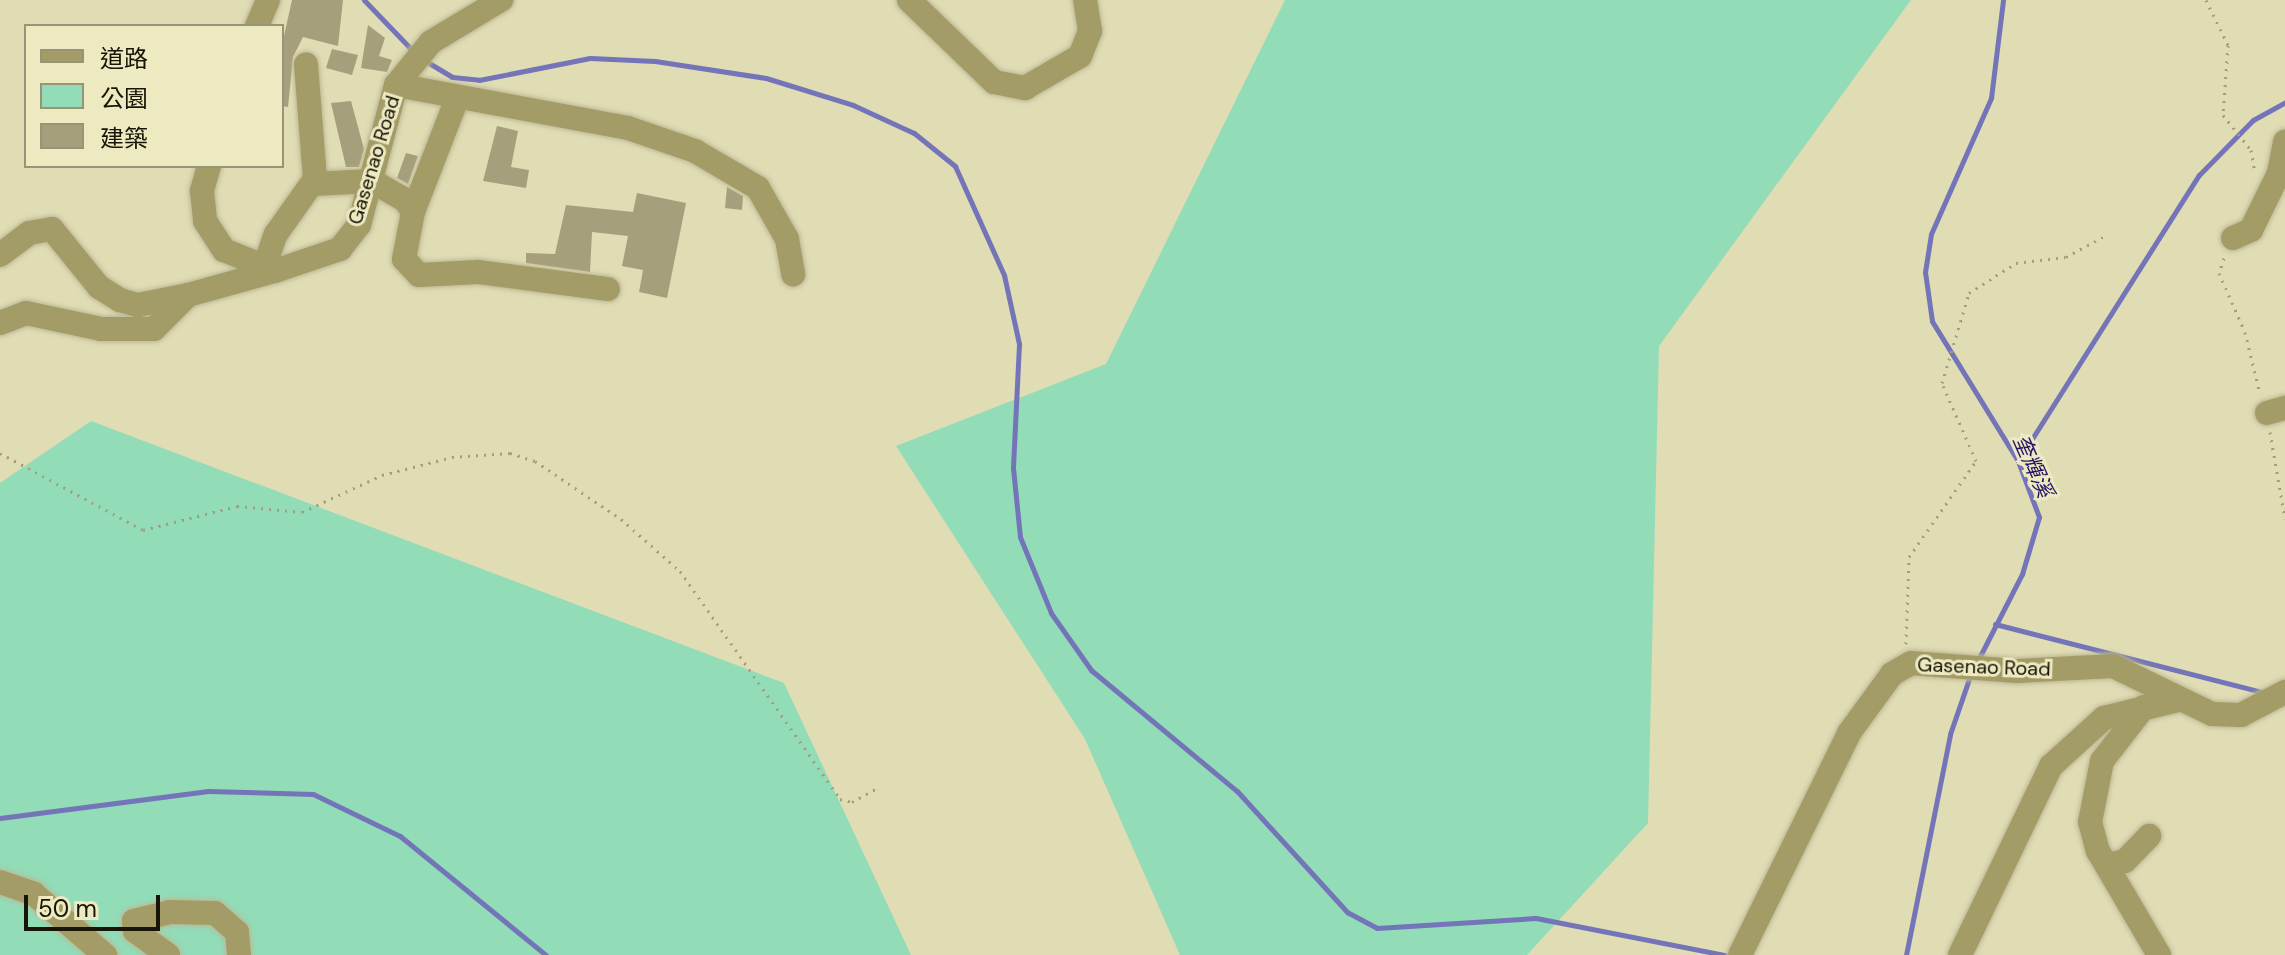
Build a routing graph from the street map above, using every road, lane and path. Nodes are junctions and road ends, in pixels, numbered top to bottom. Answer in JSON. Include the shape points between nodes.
{"nodes":[{"id":1,"x":268,"y":0,"type":"edge"},
{"id":2,"x":501,"y":0,"type":"edge"},
{"id":3,"x":909,"y":0,"type":"edge"},
{"id":4,"x":1085,"y":0,"type":"edge"},
{"id":5,"x":258,"y":24,"type":"edge"},
{"id":6,"x":306,"y":64,"type":"dead end"},
{"id":7,"x":396,"y":85,"type":"junction"},
{"id":8,"x":456,"y":101,"type":"junction"},
{"id":9,"x":2285,"y":142,"type":"edge"},
{"id":10,"x":208,"y":168,"type":"edge"},
{"id":11,"x":372,"y":181,"type":"junction"},
{"id":12,"x":313,"y":184,"type":"junction"},
{"id":13,"x":413,"y":212,"type":"junction"},
{"id":14,"x":2108,"y":234,"type":"dead end"},
{"id":15,"x":2233,"y":238,"type":"dead end"},
{"id":16,"x":0,"y":255,"type":"edge"},
{"id":17,"x":269,"y":270,"type":"junction"},
{"id":18,"x":793,"y":274,"type":"dead end"},
{"id":19,"x":608,"y":289,"type":"dead end"},
{"id":20,"x":188,"y":295,"type":"junction"},
{"id":21,"x":0,"y":323,"type":"edge"},
{"id":22,"x":0,"y":453,"type":"edge"},
{"id":23,"x":1911,"y":663,"type":"junction"},
{"id":24,"x":2285,"y":692,"type":"edge"},
{"id":25,"x":2178,"y":700,"type":"junction"},
{"id":26,"x":2144,"y":707,"type":"junction"},
{"id":27,"x":879,"y":787,"type":"dead end"},
{"id":28,"x":2149,"y":836,"type":"dead end"},
{"id":29,"x":2108,"y":865,"type":"junction"},
{"id":30,"x":0,"y":882,"type":"edge"},
{"id":31,"x":105,"y":955,"type":"edge"},
{"id":32,"x":168,"y":955,"type":"edge"},
{"id":33,"x":239,"y":955,"type":"edge"},
{"id":34,"x":1740,"y":955,"type":"edge"},
{"id":35,"x":1960,"y":955,"type":"edge"},
{"id":36,"x":2159,"y":955,"type":"edge"}],
"edges":[{"from":1,"to":5,"type":"street"},
{"from":2,"to":7,"type":"street","name":"Gasenao Road","via":[[431,42]]},
{"from":3,"to":4,"type":"street","via":[[994,82],[1025,88],[1080,56],[1090,31]]},
{"from":6,"to":12,"type":"street","via":[[318,161]]},
{"from":7,"to":8,"type":"street"},
{"from":7,"to":11,"type":"street","name":"Gasenao Road"},
{"from":8,"to":13,"type":"street"},
{"from":8,"to":18,"type":"street","via":[[628,128],[726,167],[774,211]]},
{"from":9,"to":15,"type":"street","via":[[2251,230]]},
{"from":10,"to":17,"type":"street","via":[[202,191],[205,221],[224,250]]},
{"from":11,"to":12,"type":"street"},
{"from":11,"to":13,"type":"street"},
{"from":11,"to":17,"type":"street","name":"Gasenao Road","via":[[359,225],[340,249]]},
{"from":12,"to":17,"type":"street","via":[[276,234]]},
{"from":13,"to":19,"type":"street","via":[[404,259],[419,275],[478,272]]},
{"from":14,"to":23,"type":"path","via":[[2066,257],[2016,263],[1969,293],[1942,383],[1976,461],[1909,557],[1905,638]]},
{"from":16,"to":20,"type":"street","name":"Gasenao Road","via":[[29,233],[52,229],[99,287],[120,300],[138,305]]},
{"from":17,"to":20,"type":"street","name":"Gasenao Road"},
{"from":20,"to":21,"type":"street","via":[[164,324],[142,331],[26,313]]},
{"from":22,"to":27,"type":"path","via":[[143,530],[237,506],[302,512],[382,475],[452,457],[510,453],[535,461],[621,519],[680,571],[840,799],[852,802]]},
{"from":23,"to":25,"type":"street","name":"Gasenao Road","via":[[2017,671],[2113,666]]},
{"from":23,"to":34,"type":"street","name":"Gasenao Road","via":[[1892,674],[1849,733]]},
{"from":24,"to":25,"type":"street","name":"Gasenao Road","via":[[2241,715]]},
{"from":25,"to":26,"type":"street"},
{"from":26,"to":29,"type":"street","via":[[2108,748],[2095,778],[2090,822]]},
{"from":26,"to":35,"type":"street","via":[[2104,718],[2051,766]]},
{"from":28,"to":29,"type":"street","via":[[2125,861]]},
{"from":29,"to":36,"type":"street"},
{"from":30,"to":31,"type":"street","via":[[34,894]]},
{"from":32,"to":33,"type":"street","via":[[135,931],[134,921],[169,912],[215,913],[237,932]]}]}
